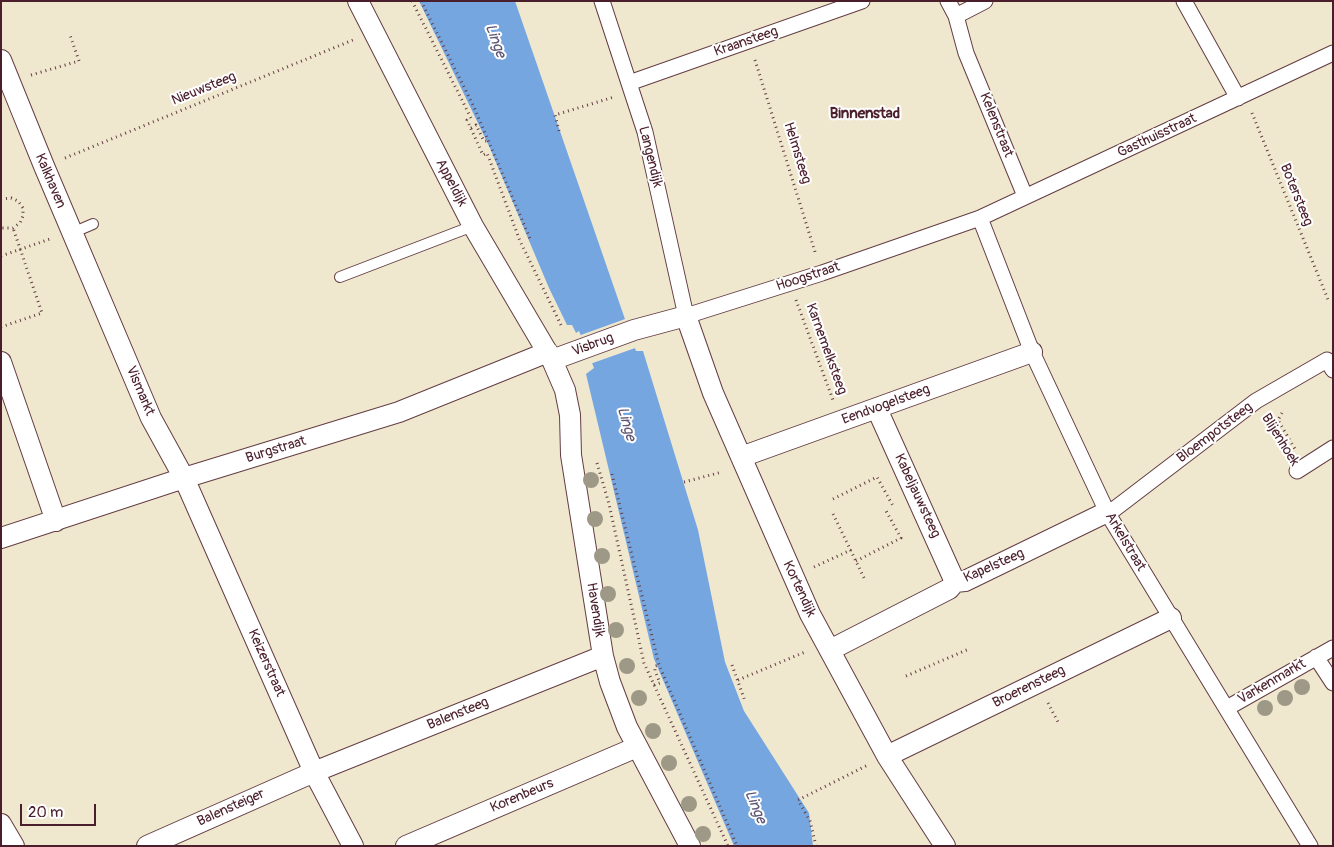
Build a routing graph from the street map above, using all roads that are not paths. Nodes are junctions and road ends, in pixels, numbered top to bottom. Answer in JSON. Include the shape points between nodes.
{"nodes":[{"id":1,"x":358,"y":1,"type":"edge"},
{"id":2,"x":602,"y":1,"type":"edge"},
{"id":3,"x":862,"y":1,"type":"edge"},
{"id":4,"x":948,"y":1,"type":"edge"},
{"id":5,"x":985,"y":1,"type":"edge"},
{"id":6,"x":1184,"y":1,"type":"edge"},
{"id":7,"x":956,"y":16,"type":"junction"},
{"id":8,"x":1333,"y":53,"type":"edge"},
{"id":9,"x":1,"y":60,"type":"edge"},
{"id":10,"x":630,"y":87,"type":"junction"},
{"id":11,"x":1241,"y":97,"type":"junction"},
{"id":12,"x":1026,"y":196,"type":"junction"},
{"id":13,"x":980,"y":218,"type":"junction"},
{"id":14,"x":93,"y":224,"type":"dead end"},
{"id":15,"x":473,"y":226,"type":"junction"},
{"id":16,"x":72,"y":232,"type":"junction"},
{"id":17,"x":340,"y":277,"type":"dead end"},
{"id":18,"x":102,"y":301,"type":"joint"},
{"id":19,"x":686,"y":316,"type":"junction"},
{"id":20,"x":634,"y":330,"type":"joint"},
{"id":21,"x":1032,"y":352,"type":"junction"},
{"id":22,"x":550,"y":356,"type":"junction"},
{"id":23,"x":1330,"y":365,"type":"edge"},
{"id":24,"x":2,"y":366,"type":"edge"},
{"id":25,"x":877,"y":409,"type":"junction"},
{"id":26,"x":1333,"y":448,"type":"edge"},
{"id":27,"x":743,"y":461,"type":"junction"},
{"id":28,"x":1301,"y":469,"type":"road end"},
{"id":29,"x":184,"y":478,"type":"junction"},
{"id":30,"x":1107,"y":513,"type":"junction"},
{"id":31,"x":56,"y":521,"type":"junction"},
{"id":32,"x":1,"y":538,"type":"edge"},
{"id":33,"x":956,"y":582,"type":"junction"},
{"id":34,"x":1172,"y":618,"type":"junction"},
{"id":35,"x":828,"y":647,"type":"junction"},
{"id":36,"x":1333,"y":648,"type":"edge"},
{"id":37,"x":603,"y":656,"type":"junction"},
{"id":38,"x":1316,"y":657,"type":"junction"},
{"id":39,"x":1333,"y":683,"type":"edge"},
{"id":40,"x":1227,"y":708,"type":"junction"},
{"id":41,"x":637,"y":747,"type":"junction"},
{"id":42,"x":887,"y":756,"type":"junction"},
{"id":43,"x":314,"y":772,"type":"junction"},
{"id":44,"x":1,"y":824,"type":"edge"},
{"id":45,"x":14,"y":846,"type":"edge"},
{"id":46,"x":148,"y":846,"type":"edge"},
{"id":47,"x":353,"y":846,"type":"edge"},
{"id":48,"x":406,"y":846,"type":"edge"},
{"id":49,"x":690,"y":846,"type":"edge"},
{"id":50,"x":945,"y":846,"type":"edge"},
{"id":51,"x":1310,"y":846,"type":"edge"}],
"edges":[{"from":1,"to":15,"type":"street","name":"Appeldijk"},
{"from":2,"to":10,"type":"street","name":"Langendijk"},
{"from":3,"to":10,"type":"street","name":"Kraansteeg"},
{"from":4,"to":7,"type":"street","name":"Kelenstraat"},
{"from":5,"to":7,"type":"street"},
{"from":6,"to":11,"type":"street"},
{"from":7,"to":12,"type":"street","name":"Kelenstraat","via":[[966,53]]},
{"from":8,"to":11,"type":"street","name":"Gasthuisstraat"},
{"from":9,"to":16,"type":"street","name":"Kalkhaven"},
{"from":10,"to":19,"type":"street","name":"Langendijk","via":[[645,132]]},
{"from":11,"to":12,"type":"street","name":"Gasthuisstraat"},
{"from":12,"to":13,"type":"street","name":"Gasthuisstraat"},
{"from":13,"to":19,"type":"street","name":"Hoogstraat"},
{"from":13,"to":21,"type":"street","name":"Arkelstraat"},
{"from":14,"to":16,"type":"lane"},
{"from":15,"to":17,"type":"lane"},
{"from":15,"to":22,"type":"street","name":"Appeldijk"},
{"from":16,"to":18,"type":"street","name":"Kalkhaven"},
{"from":18,"to":29,"type":"street","name":"Vismarkt","via":[[151,418]]},
{"from":19,"to":20,"type":"street","name":"Hoogstraat"},
{"from":19,"to":27,"type":"street","name":"Kortendijk","via":[[713,393]]},
{"from":20,"to":22,"type":"street","name":"Visbrug","via":[[582,349]]},
{"from":21,"to":25,"type":"street","name":"Eendvogelsteeg"},
{"from":21,"to":30,"type":"street","name":"Arkelstraat"},
{"from":22,"to":29,"type":"street","name":"Burgstraat","via":[[399,412]]},
{"from":22,"to":37,"type":"street","name":"Havendijk","via":[[568,403],[570,454]]},
{"from":23,"to":30,"type":"street","name":"Bloempotsteeg","via":[[1256,401]]},
{"from":24,"to":31,"type":"street"},
{"from":25,"to":27,"type":"street","name":"Eendvogelsteeg"},
{"from":25,"to":33,"type":"street","name":"Kabeljauwsteeg"},
{"from":26,"to":28,"type":"street","name":"Blijenhoek"},
{"from":27,"to":35,"type":"street","name":"Kortendijk","via":[[810,614]]},
{"from":29,"to":31,"type":"street","name":"Burgstraat"},
{"from":29,"to":43,"type":"street","name":"Keizerstraat"},
{"from":30,"to":33,"type":"street","name":"Kapelsteeg","via":[[965,581]]},
{"from":30,"to":34,"type":"street","name":"Arkelstraat"},
{"from":31,"to":32,"type":"street","name":"Burgstraat"},
{"from":33,"to":35,"type":"street","name":"Kapelsteeg","via":[[949,589]]},
{"from":34,"to":40,"type":"street","name":"Arkelstraat"},
{"from":34,"to":42,"type":"street","name":"Broerensteeg"},
{"from":35,"to":42,"type":"street","name":"Kortendijk"},
{"from":36,"to":38,"type":"street","name":"Varkenmarkt"},
{"from":37,"to":41,"type":"street","name":"Havendijk","via":[[618,706]]},
{"from":37,"to":43,"type":"street","name":"Balensteeg"},
{"from":38,"to":39,"type":"street","name":"Varkenmarkt"},
{"from":38,"to":40,"type":"street","name":"Varkenmarkt"},
{"from":40,"to":51,"type":"street","name":"Arkelstraat"},
{"from":41,"to":48,"type":"street","name":"Korenbeurs"},
{"from":41,"to":49,"type":"street","name":"Havendijk"},
{"from":42,"to":50,"type":"street","name":"Kortendijk"},
{"from":43,"to":46,"type":"street","name":"Balensteiger"},
{"from":43,"to":47,"type":"street","name":"Keizerstraat"},
{"from":44,"to":45,"type":"street"}]}
